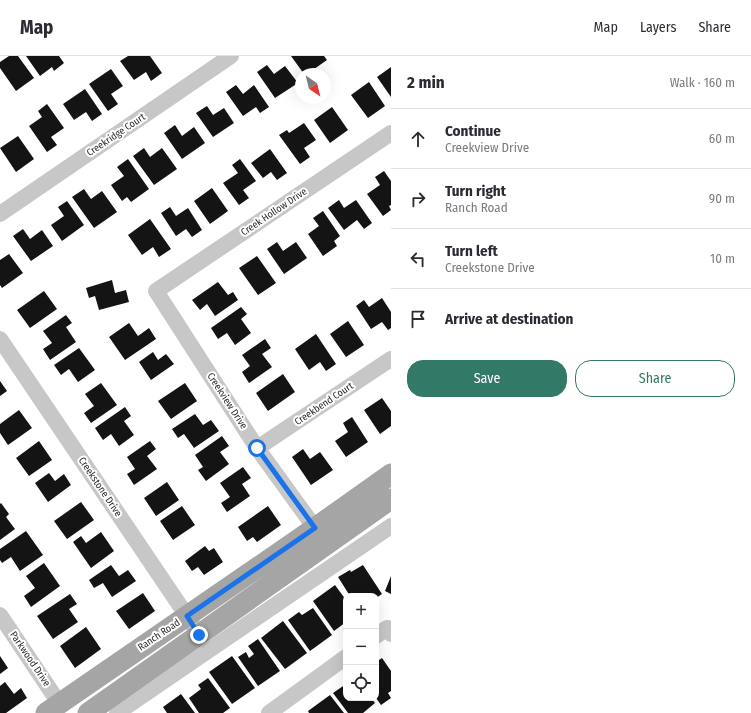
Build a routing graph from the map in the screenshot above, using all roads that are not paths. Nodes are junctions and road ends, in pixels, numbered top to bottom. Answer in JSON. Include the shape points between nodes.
{"nodes":[{"id":1,"x":231,"y":56,"type":"edge"},
{"id":2,"x":391,"y":133,"type":"edge"},
{"id":3,"x":0,"y":214,"type":"edge"},
{"id":4,"x":156,"y":291,"type":"joint"},
{"id":5,"x":0,"y":340,"type":"edge"},
{"id":6,"x":391,"y":359,"type":"edge"},
{"id":7,"x":257,"y":448,"type":"junction"},
{"id":8,"x":391,"y":474,"type":"edge"},
{"id":9,"x":391,"y":499,"type":"edge"},
{"id":10,"x":391,"y":526,"type":"edge"},
{"id":11,"x":315,"y":528,"type":"junction"},
{"id":12,"x":0,"y":615,"type":"edge"},
{"id":13,"x":187,"y":616,"type":"junction"},
{"id":14,"x":199,"y":635,"type":"junction"},
{"id":15,"x":343,"y":659,"type":"edge"},
{"id":16,"x":52,"y":708,"type":"edge"},
{"id":17,"x":88,"y":713,"type":"edge"},
{"id":18,"x":117,"y":713,"type":"edge"},
{"id":19,"x":269,"y":713,"type":"edge"}],
"edges":[{"from":1,"to":3,"type":"street","name":"Creekridge Court"},
{"from":2,"to":4,"type":"street","name":"Creek Hollow Drive"},
{"from":4,"to":7,"type":"street","name":"Creekview Drive"},
{"from":5,"to":13,"type":"street","name":"Creekstone Drive"},
{"from":6,"to":7,"type":"street","name":"Creekbend Court"},
{"from":7,"to":11,"type":"street","name":"Creekview Drive"},
{"from":8,"to":11,"type":"main road","name":"Ranch Road"},
{"from":9,"to":14,"type":"main road"},
{"from":10,"to":18,"type":"street"},
{"from":11,"to":13,"type":"main road","name":"Ranch Road"},
{"from":12,"to":16,"type":"street","name":"Parkwood Drive"},
{"from":13,"to":14,"type":"street","name":"Creekstone Drive"},
{"from":13,"to":16,"type":"main road","name":"Ranch Road"},
{"from":14,"to":17,"type":"main road"},
{"from":15,"to":19,"type":"street"}]}
